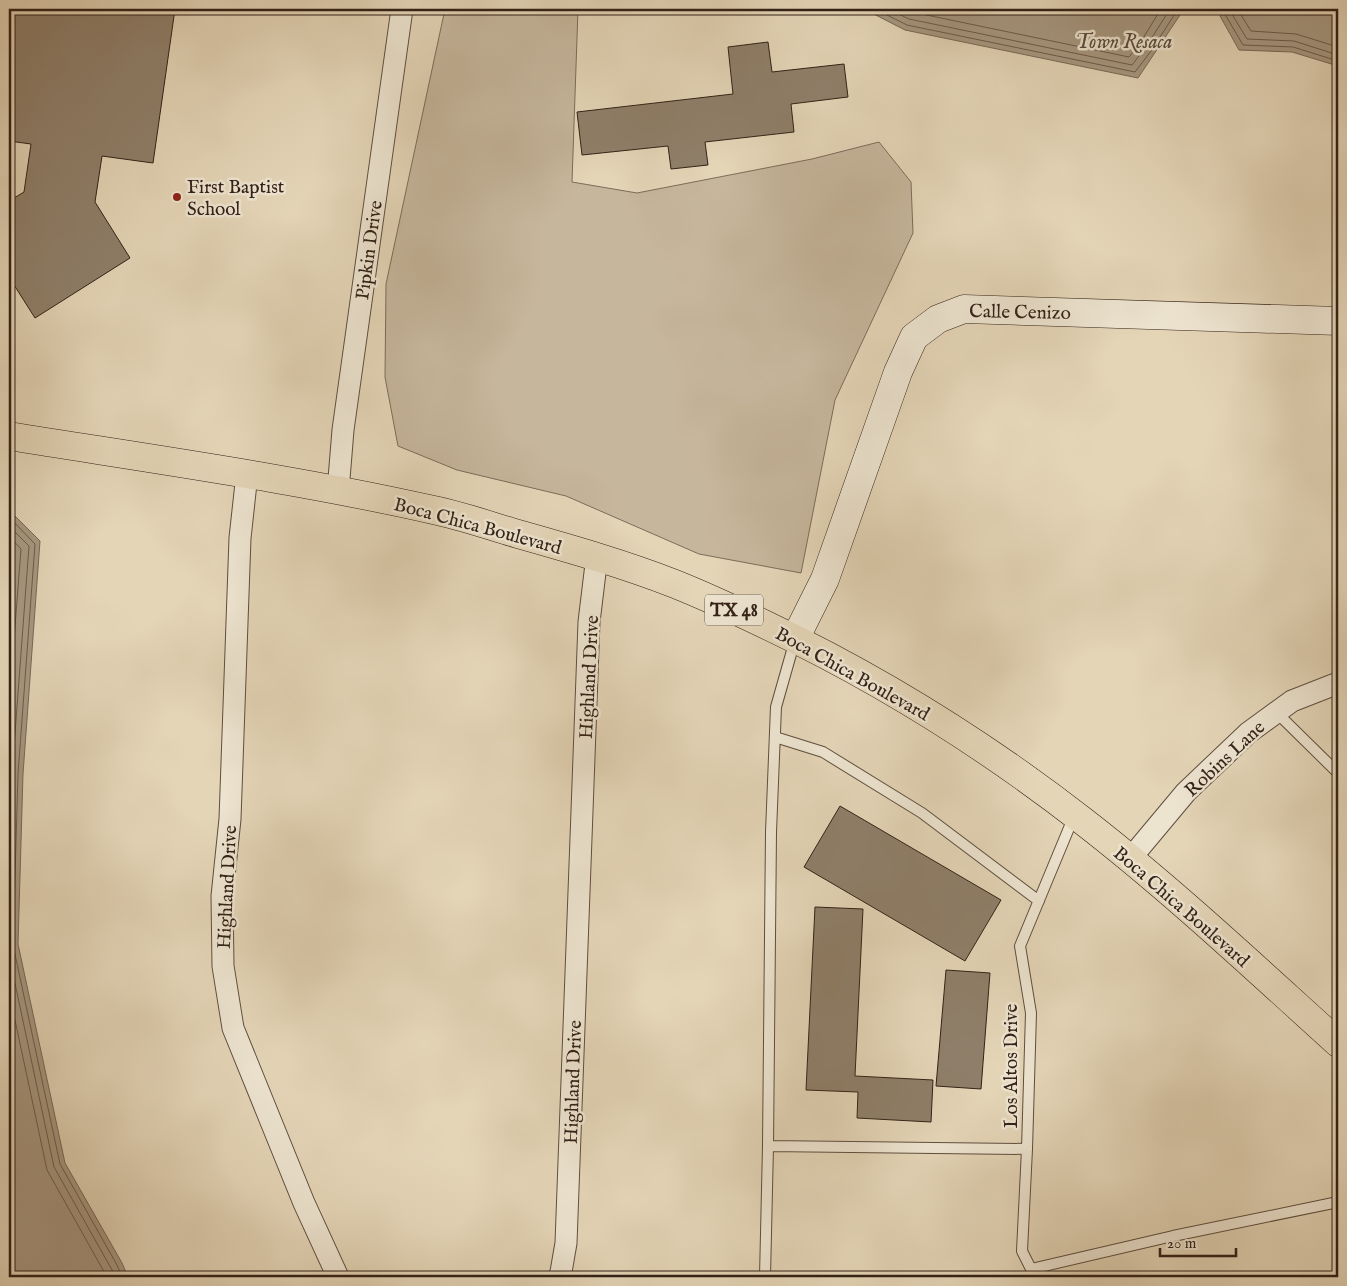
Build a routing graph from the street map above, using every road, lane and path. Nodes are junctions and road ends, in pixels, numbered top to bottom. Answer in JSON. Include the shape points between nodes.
{"nodes":[{"id":1,"x":402,"y":9,"type":"edge"},
{"id":2,"x":1338,"y":321,"type":"edge"},
{"id":3,"x":9,"y":436,"type":"edge"},
{"id":4,"x":247,"y":474,"type":"junction"},
{"id":5,"x":338,"y":491,"type":"junction"},
{"id":6,"x":596,"y":556,"type":"junction"},
{"id":7,"x":795,"y":639,"type":"junction"},
{"id":8,"x":1338,"y":684,"type":"edge"},
{"id":9,"x":1276,"y":712,"type":"junction"},
{"id":10,"x":775,"y":737,"type":"junction"},
{"id":11,"x":1338,"y":773,"type":"edge"},
{"id":12,"x":1074,"y":815,"type":"junction"},
{"id":13,"x":1130,"y":859,"type":"junction"},
{"id":14,"x":1039,"y":901,"type":"junction"},
{"id":15,"x":1338,"y":1043,"type":"edge"},
{"id":16,"x":768,"y":1146,"type":"junction"},
{"id":17,"x":1028,"y":1149,"type":"junction"},
{"id":18,"x":1338,"y":1202,"type":"edge"},
{"id":19,"x":338,"y":1277,"type":"edge"},
{"id":20,"x":559,"y":1277,"type":"edge"},
{"id":21,"x":765,"y":1277,"type":"edge"}],
"edges":[{"from":1,"to":5,"type":"street","name":"Pipkin Drive","via":[[343,430]]},
{"from":2,"to":7,"type":"street","name":"Calle Cenizo","via":[[964,309],[938,319],[914,338],[898,372],[825,580]]},
{"from":3,"to":4,"type":"main road","name":"Boca Chica Boulevard","number":"TX 48"},
{"from":4,"to":5,"type":"main road","name":"Boca Chica Boulevard","number":"TX 48"},
{"from":4,"to":19,"type":"street","name":"Highland Drive","via":[[240,538],[230,819],[222,896],[223,966],[233,1028]]},
{"from":5,"to":6,"type":"main road","name":"Boca Chica Boulevard","number":"TX 48","via":[[441,512]]},
{"from":6,"to":7,"type":"main road","name":"Boca Chica Boulevard","number":"TX 48","via":[[677,585]]},
{"from":6,"to":20,"type":"street","name":"Highland Drive","via":[[589,622],[566,1243]]},
{"from":7,"to":10,"type":"lane","via":[[776,708]]},
{"from":7,"to":12,"type":"main road","name":"Boca Chica Boulevard","number":"TX 48","via":[[877,682],[981,746]]},
{"from":8,"to":9,"type":"street","name":"Robins Lane","via":[[1292,701]]},
{"from":9,"to":11,"type":"lane"},
{"from":9,"to":13,"type":"street","name":"Robins Lane","via":[[1248,733],[1186,792]]},
{"from":10,"to":14,"type":"lane","via":[[823,752],[922,813]]},
{"from":10,"to":16,"type":"lane"},
{"from":12,"to":13,"type":"main road","name":"Boca Chica Boulevard","number":"TX 48"},
{"from":12,"to":14,"type":"lane","name":"Los Altos Drive"},
{"from":13,"to":15,"type":"main road","name":"Boca Chica Boulevard","number":"TX 48"},
{"from":14,"to":17,"type":"lane","name":"Los Altos Drive","via":[[1020,946],[1031,1012]]},
{"from":16,"to":17,"type":"lane","name":"Los Altos Drive"},
{"from":16,"to":21,"type":"lane"},
{"from":17,"to":18,"type":"lane","name":"Los Altos Drive","via":[[1022,1251],[1031,1269]]}]}
